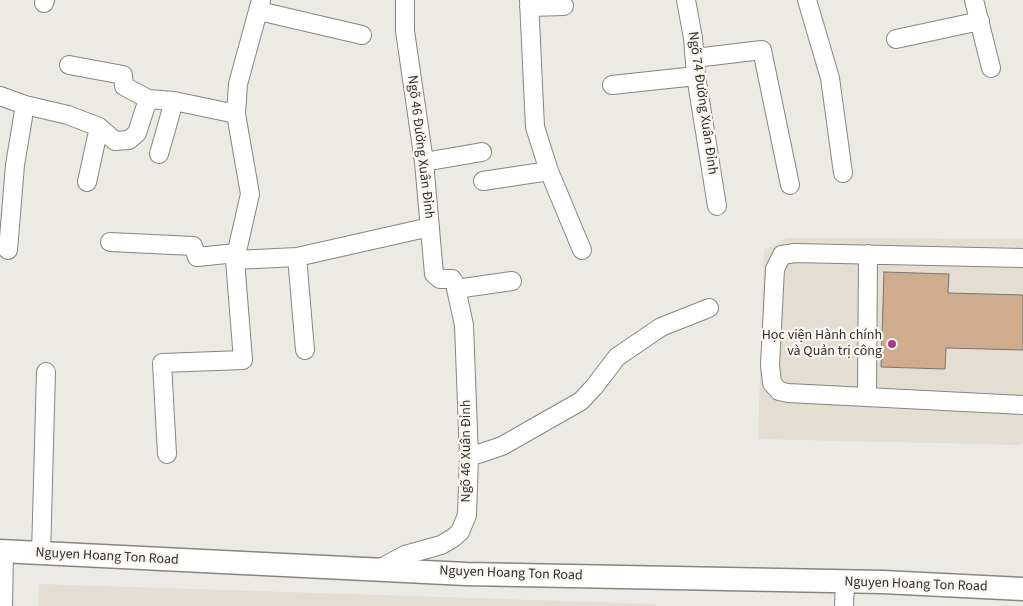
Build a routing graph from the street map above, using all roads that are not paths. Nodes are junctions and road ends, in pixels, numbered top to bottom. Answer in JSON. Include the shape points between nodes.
{"nodes":[{"id":1,"x":405,"y":0,"type":"edge"},
{"id":2,"x":686,"y":0,"type":"edge"},
{"id":3,"x":807,"y":0,"type":"edge"},
{"id":4,"x":974,"y":0,"type":"edge"},
{"id":5,"x":529,"y":3,"type":"edge"},
{"id":6,"x":260,"y":6,"type":"edge"},
{"id":7,"x":564,"y":6,"type":"dead end"},
{"id":8,"x":980,"y":21,"type":"junction"},
{"id":9,"x":362,"y":35,"type":"dead end"},
{"id":10,"x":896,"y":39,"type":"dead end"},
{"id":11,"x":695,"y":58,"type":"junction"},
{"id":12,"x":69,"y":65,"type":"dead end"},
{"id":13,"x":991,"y":68,"type":"dead end"},
{"id":14,"x":696,"y":76,"type":"junction"},
{"id":15,"x":612,"y":86,"type":"dead end"},
{"id":16,"x":0,"y":96,"type":"edge"},
{"id":17,"x":148,"y":99,"type":"junction"},
{"id":18,"x":174,"y":100,"type":"junction"},
{"id":19,"x":25,"y":105,"type":"junction"},
{"id":20,"x":236,"y":114,"type":"junction"},
{"id":21,"x":99,"y":127,"type":"junction"},
{"id":22,"x":482,"y":152,"type":"dead end"},
{"id":23,"x":160,"y":154,"type":"dead end"},
{"id":24,"x":424,"y":162,"type":"junction"},
{"id":25,"x":549,"y":172,"type":"junction"},
{"id":26,"x":843,"y":173,"type":"dead end"},
{"id":27,"x":483,"y":181,"type":"dead end"},
{"id":28,"x":87,"y":182,"type":"dead end"},
{"id":29,"x":790,"y":185,"type":"dead end"},
{"id":30,"x":717,"y":206,"type":"dead end"},
{"id":31,"x":430,"y":227,"type":"junction"},
{"id":32,"x":110,"y":242,"type":"dead end"},
{"id":33,"x":8,"y":250,"type":"dead end"},
{"id":34,"x":582,"y":250,"type":"dead end"},
{"id":35,"x":868,"y":254,"type":"junction"},
{"id":36,"x":236,"y":256,"type":"junction"},
{"id":37,"x":297,"y":257,"type":"junction"},
{"id":38,"x":1023,"y":258,"type":"edge"},
{"id":39,"x":512,"y":281,"type":"dead end"},
{"id":40,"x":454,"y":284,"type":"junction"},
{"id":41,"x":709,"y":308,"type":"dead end"},
{"id":42,"x":305,"y":350,"type":"dead end"},
{"id":43,"x":46,"y":372,"type":"dead end"},
{"id":44,"x":867,"y":397,"type":"junction"},
{"id":45,"x":1023,"y":405,"type":"edge"},
{"id":46,"x":167,"y":454,"type":"dead end"},
{"id":47,"x":469,"y":457,"type":"junction"},
{"id":48,"x":2,"y":551,"type":"edge"},
{"id":49,"x":41,"y":554,"type":"junction"},
{"id":50,"x":376,"y":570,"type":"junction"},
{"id":51,"x":845,"y":582,"type":"junction"},
{"id":52,"x":1023,"y":588,"type":"edge"},
{"id":53,"x":3,"y":606,"type":"edge"},
{"id":54,"x":844,"y":606,"type":"edge"}],
"edges":[{"from":1,"to":24,"type":"street","name":"Ngõ 46 Đường Xuân Đỉnh","via":[[405,31]]},
{"from":2,"to":11,"type":"street","name":"Ngõ 74 Đường Xuân Đỉnh"},
{"from":3,"to":26,"type":"street","via":[[830,78]]},
{"from":4,"to":8,"type":"street"},
{"from":5,"to":7,"type":"street"},
{"from":5,"to":25,"type":"street","via":[[535,127]]},
{"from":6,"to":9,"type":"street"},
{"from":6,"to":20,"type":"street","via":[[238,84]]},
{"from":8,"to":10,"type":"street"},
{"from":8,"to":13,"type":"street"},
{"from":11,"to":14,"type":"street","name":"Ngõ 74 Đường Xuân Đỉnh"},
{"from":11,"to":29,"type":"street","via":[[762,50]]},
{"from":12,"to":17,"type":"street","via":[[123,75],[124,86]]},
{"from":14,"to":15,"type":"street"},
{"from":14,"to":30,"type":"street","name":"Ngõ 74 Đường Xuân Đỉnh"},
{"from":16,"to":19,"type":"street"},
{"from":17,"to":18,"type":"street"},
{"from":17,"to":21,"type":"street","via":[[136,132],[129,140],[115,141]]},
{"from":18,"to":20,"type":"street"},
{"from":18,"to":23,"type":"street"},
{"from":19,"to":21,"type":"street","via":[[68,115]]},
{"from":19,"to":33,"type":"street","via":[[15,165]]},
{"from":20,"to":36,"type":"street","via":[[250,194]]},
{"from":21,"to":28,"type":"street"},
{"from":22,"to":24,"type":"street"},
{"from":24,"to":31,"type":"street","name":"Ngõ 46 Đường Xuân Đỉnh"},
{"from":25,"to":27,"type":"street"},
{"from":25,"to":34,"type":"street"},
{"from":31,"to":37,"type":"street"},
{"from":31,"to":40,"type":"street","name":"Ngõ 46 Đường Xuân Đỉnh","via":[[434,274]]},
{"from":32,"to":36,"type":"street","via":[[193,246],[197,257]]},
{"from":35,"to":38,"type":"street"},
{"from":35,"to":44,"type":"street"},
{"from":35,"to":44,"type":"street","via":[[782,255],[775,269],[770,365],[772,382],[779,391]]},
{"from":36,"to":37,"type":"street"},
{"from":36,"to":46,"type":"street","via":[[243,360],[162,363]]},
{"from":37,"to":42,"type":"street"},
{"from":39,"to":40,"type":"street"},
{"from":40,"to":47,"type":"street","name":"Ngõ 46 Xuân Đỉnh","via":[[464,325]]},
{"from":41,"to":47,"type":"street","via":[[661,327],[618,357],[581,401],[502,446]]},
{"from":43,"to":49,"type":"street"},
{"from":44,"to":45,"type":"street"},
{"from":47,"to":50,"type":"street","name":"Ngõ 46 Xuân Đỉnh","via":[[467,515],[460,532],[441,545],[405,555]]},
{"from":48,"to":49,"type":"main road","name":"Nguyen Hoang Ton Road"},
{"from":48,"to":53,"type":"street"},
{"from":49,"to":50,"type":"main road","name":"Nguyen Hoang Ton Road"},
{"from":50,"to":51,"type":"main road","name":"Nguyen Hoang Ton Road"},
{"from":51,"to":52,"type":"main road","name":"Nguyen Hoang Ton Road"},
{"from":51,"to":54,"type":"street"}]}
